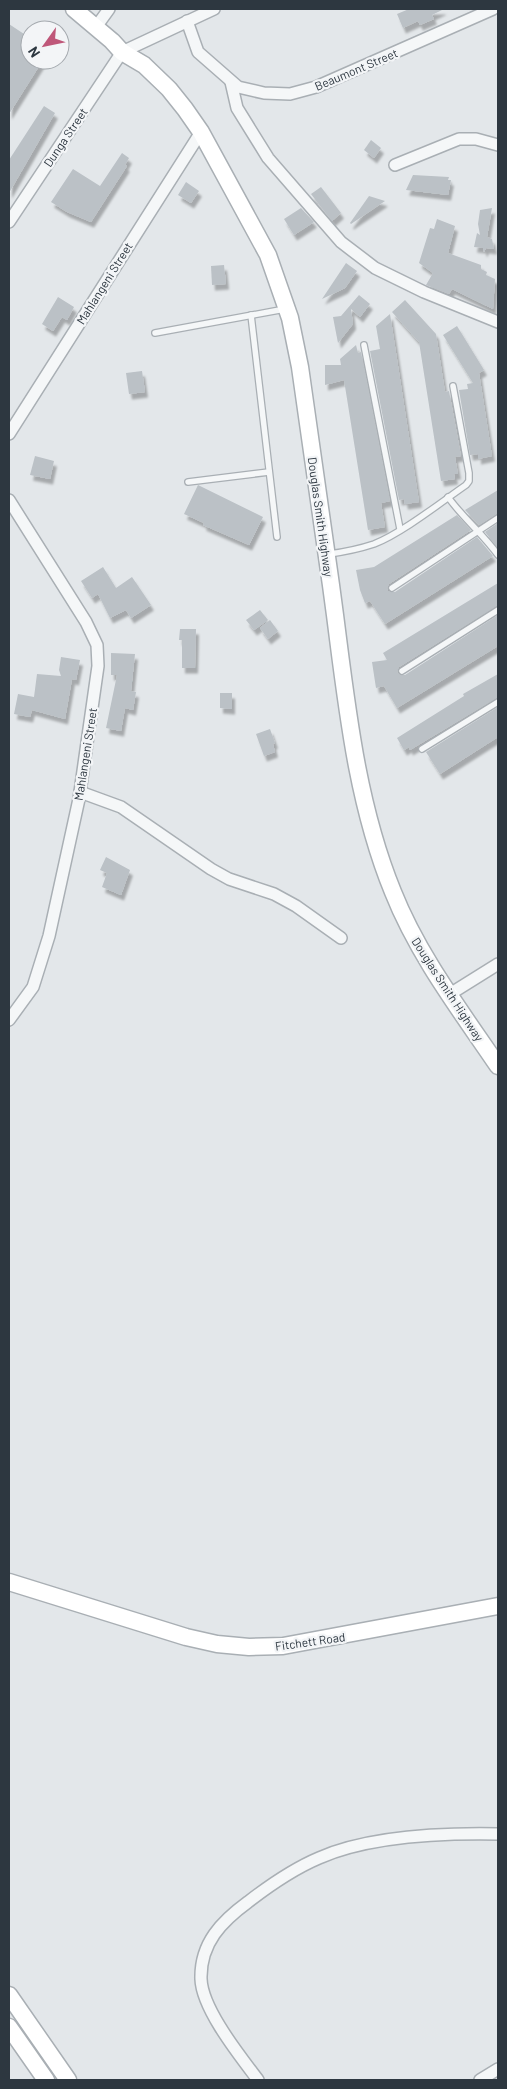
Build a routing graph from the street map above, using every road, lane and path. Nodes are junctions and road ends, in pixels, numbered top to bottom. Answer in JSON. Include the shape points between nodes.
{"nodes":[{"id":1,"x":74,"y":9,"type":"edge"},
{"id":2,"x":109,"y":9,"type":"edge"},
{"id":3,"x":214,"y":9,"type":"edge"},
{"id":4,"x":492,"y":9,"type":"edge"},
{"id":5,"x":187,"y":21,"type":"junction"},
{"id":6,"x":96,"y":27,"type":"junction"},
{"id":7,"x":122,"y":52,"type":"junction"},
{"id":8,"x":231,"y":82,"type":"junction"},
{"id":9,"x":201,"y":132,"type":"junction"},
{"id":10,"x":498,"y":145,"type":"edge"},
{"id":11,"x":395,"y":165,"type":"dead end"},
{"id":12,"x":9,"y":222,"type":"edge"},
{"id":13,"x":287,"y":309,"type":"junction"},
{"id":14,"x":250,"y":316,"type":"junction"},
{"id":15,"x":498,"y":322,"type":"edge"},
{"id":16,"x":155,"y":333,"type":"dead end"},
{"id":17,"x":364,"y":345,"type":"dead end"},
{"id":18,"x":453,"y":386,"type":"dead end"},
{"id":19,"x":9,"y":434,"type":"edge"},
{"id":20,"x":270,"y":472,"type":"junction"},
{"id":21,"x":188,"y":482,"type":"dead end"},
{"id":22,"x":448,"y":498,"type":"junction"},
{"id":23,"x":9,"y":500,"type":"edge"},
{"id":24,"x":498,"y":518,"type":"edge"},
{"id":25,"x":400,"y":529,"type":"junction"},
{"id":26,"x":477,"y":531,"type":"junction"},
{"id":27,"x":278,"y":536,"type":"dead end"},
{"id":28,"x":327,"y":554,"type":"junction"},
{"id":29,"x":498,"y":556,"type":"edge"},
{"id":30,"x":392,"y":588,"type":"dead end"},
{"id":31,"x":498,"y":610,"type":"edge"},
{"id":32,"x":402,"y":671,"type":"dead end"},
{"id":33,"x":498,"y":702,"type":"edge"},
{"id":34,"x":422,"y":750,"type":"dead end"},
{"id":35,"x":80,"y":792,"type":"junction"},
{"id":36,"x":341,"y":938,"type":"dead end"},
{"id":37,"x":498,"y":964,"type":"edge"},
{"id":38,"x":452,"y":999,"type":"junction"},
{"id":39,"x":9,"y":1020,"type":"edge"},
{"id":40,"x":495,"y":1061,"type":"edge"},
{"id":41,"x":9,"y":1582,"type":"edge"},
{"id":42,"x":498,"y":1606,"type":"edge"},
{"id":43,"x":498,"y":1834,"type":"edge"},
{"id":44,"x":9,"y":1995,"type":"edge"},
{"id":45,"x":9,"y":2027,"type":"edge"},
{"id":46,"x":498,"y":2069,"type":"edge"},
{"id":47,"x":46,"y":2080,"type":"edge"},
{"id":48,"x":68,"y":2080,"type":"edge"},
{"id":49,"x":258,"y":2080,"type":"edge"},
{"id":50,"x":480,"y":2080,"type":"edge"}],
"edges":[{"from":1,"to":6,"type":"street","name":"Douglas Smith Highway"},
{"from":2,"to":6,"type":"street"},
{"from":3,"to":5,"type":"street"},
{"from":4,"to":8,"type":"street","name":"Beaumont Street","via":[[316,87],[290,94],[264,93],[238,87]]},
{"from":5,"to":7,"type":"street"},
{"from":5,"to":8,"type":"street","name":"Beaumont Street","via":[[198,52]]},
{"from":6,"to":7,"type":"street","name":"Douglas Smith Highway"},
{"from":7,"to":9,"type":"street","name":"Douglas Smith Highway","via":[[144,65],[169,89]]},
{"from":7,"to":12,"type":"street","name":"Dunga Street"},
{"from":8,"to":15,"type":"street","via":[[237,108],[268,158],[341,242],[375,268]]},
{"from":9,"to":13,"type":"street","name":"Douglas Smith Highway","via":[[268,255]]},
{"from":9,"to":19,"type":"street","name":"Mahlangeni Street"},
{"from":10,"to":11,"type":"street","via":[[476,139],[459,139]]},
{"from":13,"to":14,"type":"lane"},
{"from":13,"to":28,"type":"street","name":"Douglas Smith Highway","via":[[300,367]]},
{"from":14,"to":16,"type":"lane"},
{"from":14,"to":20,"type":"lane"},
{"from":17,"to":25,"type":"lane"},
{"from":18,"to":22,"type":"lane","via":[[468,481],[466,486]]},
{"from":20,"to":21,"type":"lane"},
{"from":20,"to":27,"type":"lane"},
{"from":22,"to":25,"type":"lane"},
{"from":22,"to":26,"type":"lane"},
{"from":23,"to":35,"type":"street","name":"Mahlangeni Street","via":[[86,622],[97,645],[98,666]]},
{"from":24,"to":26,"type":"lane"},
{"from":25,"to":28,"type":"lane","via":[[376,543]]},
{"from":26,"to":29,"type":"lane"},
{"from":26,"to":30,"type":"lane"},
{"from":28,"to":38,"type":"street","name":"Douglas Smith Highway","via":[[346,700],[365,805],[380,858],[407,924]]},
{"from":31,"to":32,"type":"lane"},
{"from":33,"to":34,"type":"lane"},
{"from":35,"to":36,"type":"street","via":[[121,806],[211,869],[229,879],[274,894]]},
{"from":35,"to":39,"type":"street","name":"Mahlangeni Street","via":[[43,958],[33,988]]},
{"from":37,"to":38,"type":"street"},
{"from":38,"to":40,"type":"street","name":"Douglas Smith Highway"},
{"from":41,"to":42,"type":"street","name":"Fitchett Road","via":[[186,1637],[249,1647],[284,1646]]},
{"from":43,"to":49,"type":"street","via":[[441,1834],[387,1840],[336,1852],[296,1869],[225,1919],[206,1951],[201,1980],[214,2016]]},
{"from":44,"to":48,"type":"street"},
{"from":45,"to":47,"type":"street"},
{"from":46,"to":50,"type":"street"}]}
